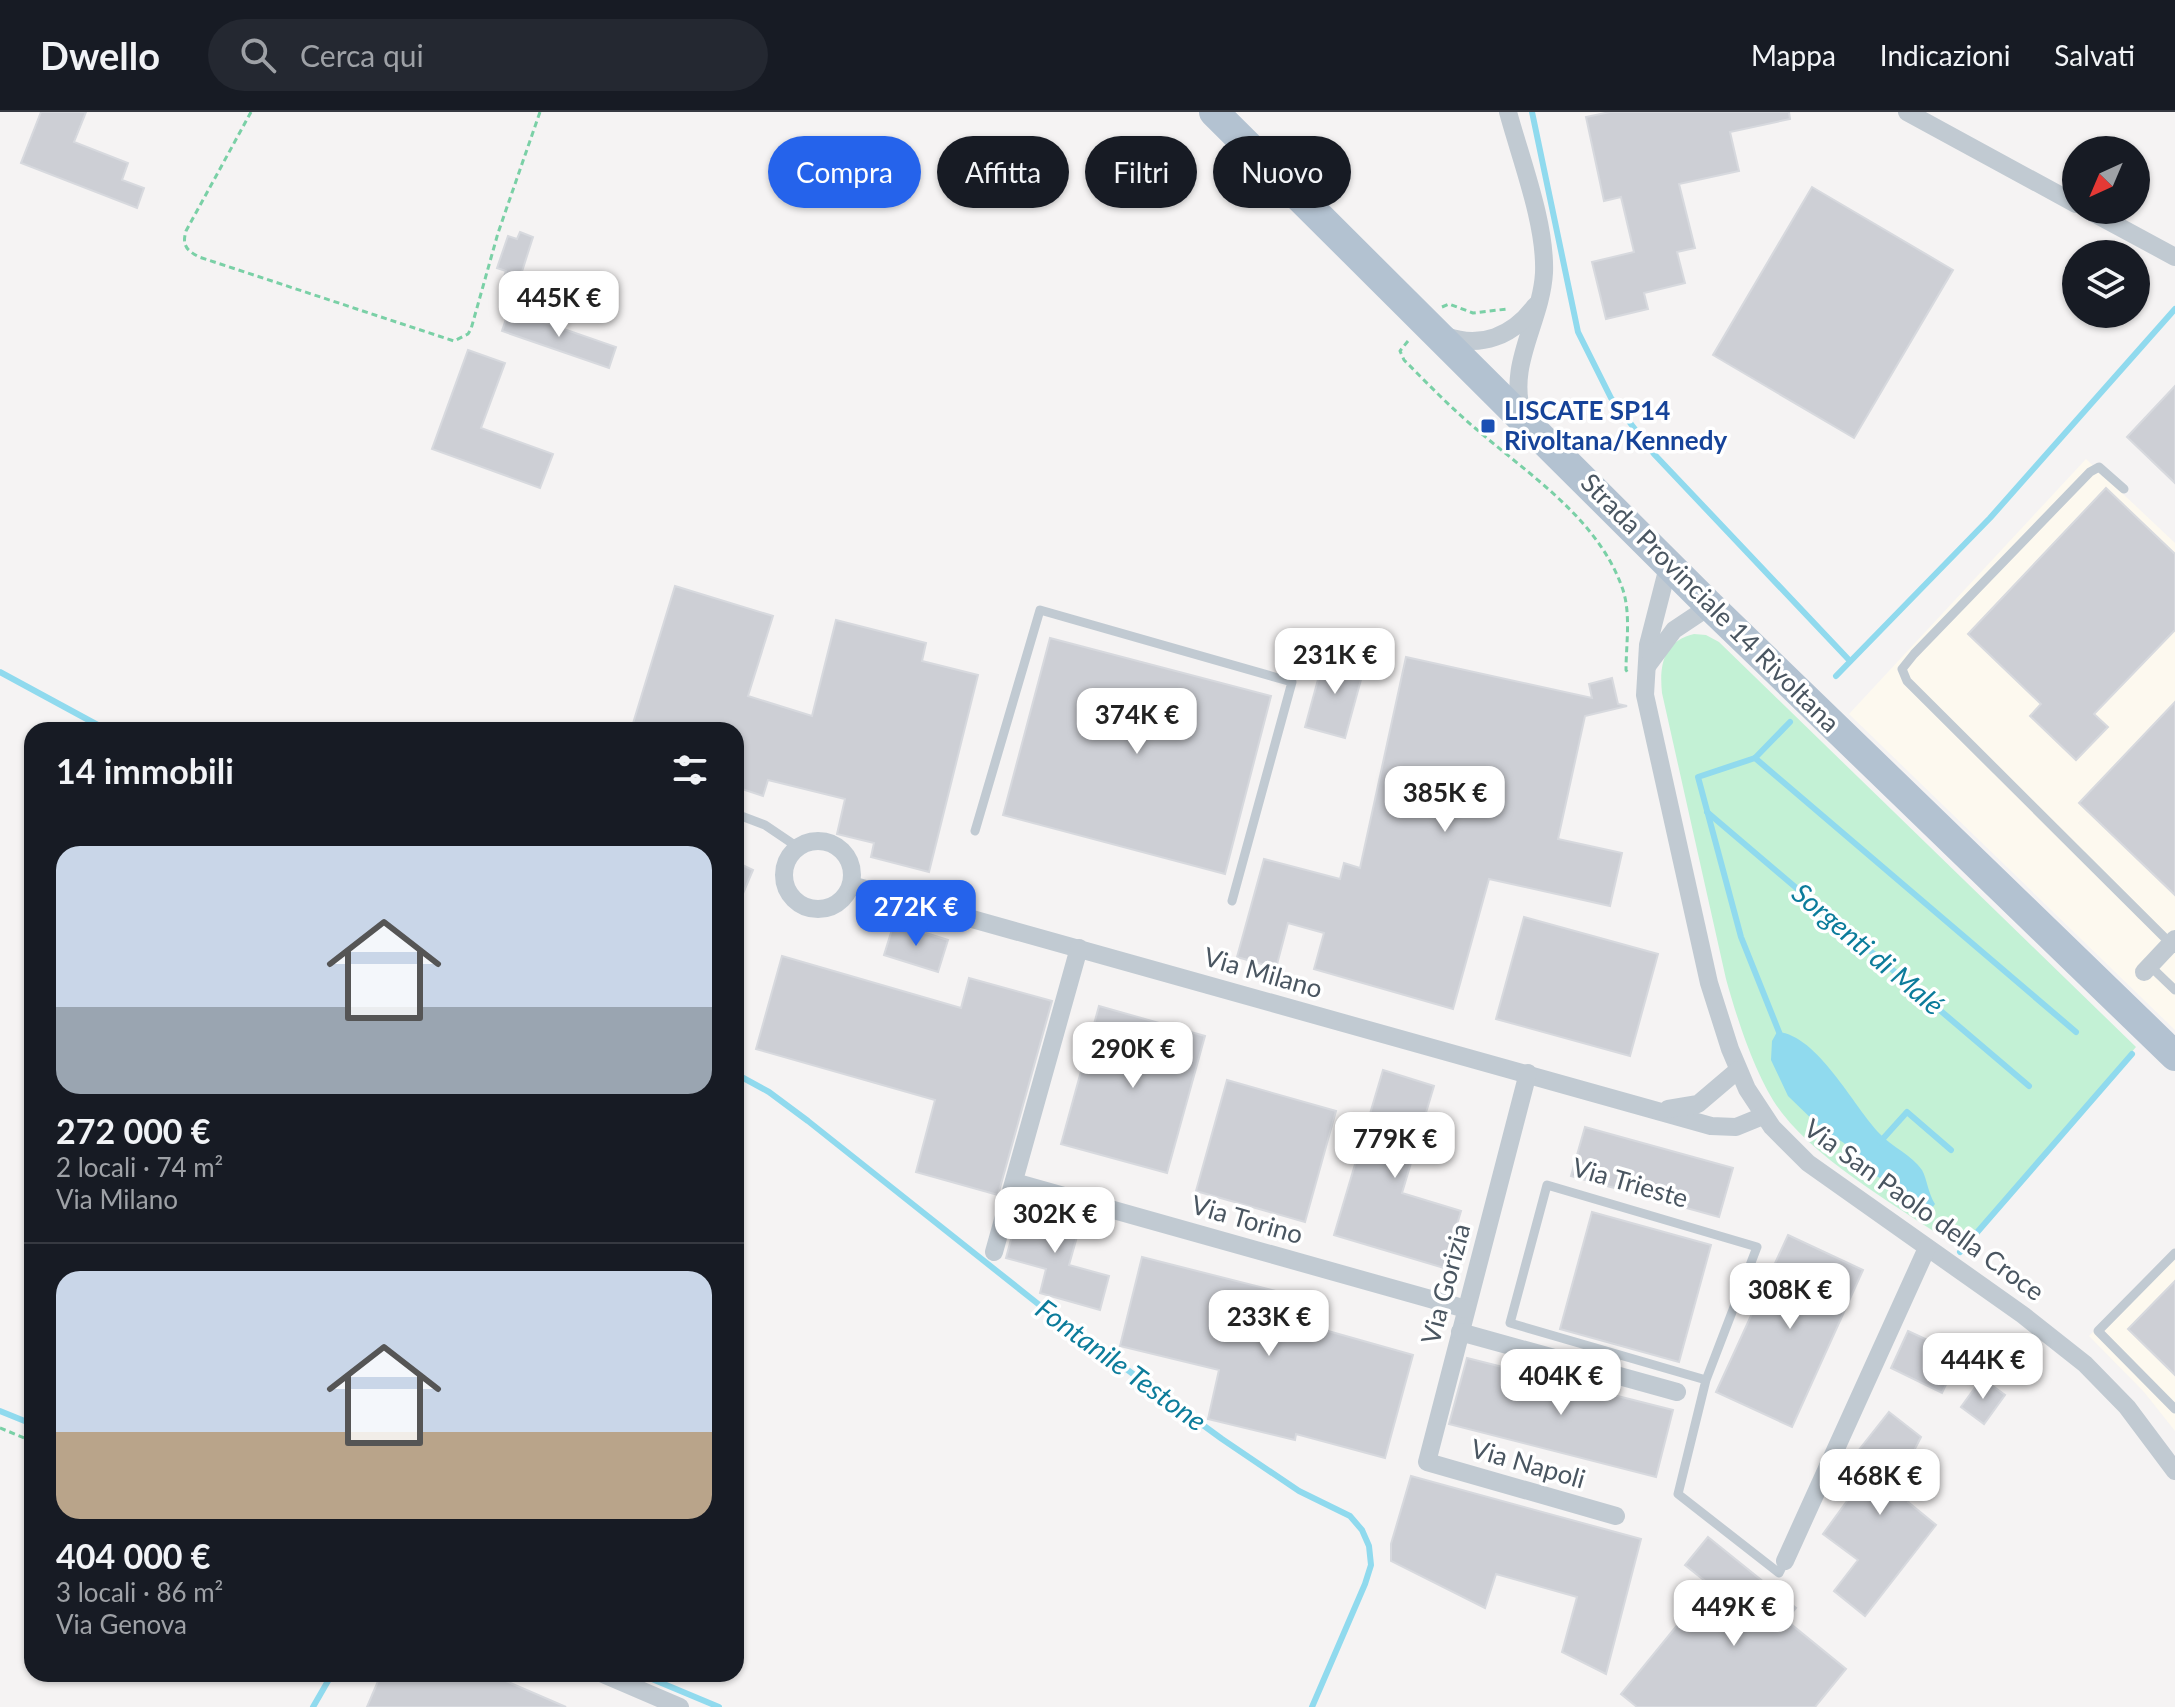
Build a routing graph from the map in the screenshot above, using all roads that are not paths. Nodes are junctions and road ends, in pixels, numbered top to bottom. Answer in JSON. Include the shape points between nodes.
{"nodes":[{"id":1,"x":1214,"y":112,"type":"edge"},
{"id":2,"x":1508,"y":112,"type":"edge"},
{"id":3,"x":1907,"y":112,"type":"edge"},
{"id":4,"x":2062,"y":196,"type":"edge"},
{"id":5,"x":2114,"y":224,"type":"edge"},
{"id":6,"x":2175,"y":257,"type":"edge"},
{"id":7,"x":1539,"y":300,"type":"junction"},
{"id":8,"x":1432,"y":328,"type":"junction"},
{"id":9,"x":1525,"y":420,"type":"junction"},
{"id":10,"x":2124,"y":489,"type":"dead end"},
{"id":11,"x":1669,"y":563,"type":"junction"},
{"id":12,"x":1710,"y":606,"type":"junction"},
{"id":13,"x":1645,"y":671,"type":"junction"},
{"id":14,"x":744,"y":817,"type":"edge"},
{"id":15,"x":975,"y":831,"type":"dead end"},
{"id":16,"x":799,"y":848,"type":"junction"},
{"id":17,"x":851,"y":885,"type":"junction"},
{"id":18,"x":1232,"y":901,"type":"dead end"},
{"id":19,"x":2173,"y":942,"type":"edge"},
{"id":20,"x":1079,"y":948,"type":"junction"},
{"id":21,"x":2147,"y":969,"type":"joint"},
{"id":22,"x":2175,"y":990,"type":"edge"},
{"id":23,"x":2175,"y":1056,"type":"edge"},
{"id":24,"x":1738,"y":1070,"type":"junction"},
{"id":25,"x":1528,"y":1073,"type":"junction"},
{"id":26,"x":1661,"y":1110,"type":"junction"},
{"id":27,"x":1763,"y":1116,"type":"junction"},
{"id":28,"x":1014,"y":1182,"type":"junction"},
{"id":29,"x":1927,"y":1248,"type":"junction"},
{"id":30,"x":994,"y":1252,"type":"dead end"},
{"id":31,"x":2175,"y":1253,"type":"edge"},
{"id":32,"x":1466,"y":1309,"type":"junction"},
{"id":33,"x":1460,"y":1332,"type":"junction"},
{"id":34,"x":1706,"y":1380,"type":"junction"},
{"id":35,"x":1677,"y":1392,"type":"dead end"},
{"id":36,"x":2175,"y":1409,"type":"edge"},
{"id":37,"x":1427,"y":1462,"type":"joint"},
{"id":38,"x":2175,"y":1471,"type":"edge"},
{"id":39,"x":1616,"y":1516,"type":"dead end"},
{"id":40,"x":1785,"y":1561,"type":"joint"},
{"id":41,"x":622,"y":1682,"type":"edge"},
{"id":42,"x":680,"y":1707,"type":"edge"}],
"edges":[{"from":1,"to":8,"type":"main road","name":"Strada Provinciale 14 Rivoltana"},
{"from":2,"to":7,"type":"street","via":[[1540,231],[1544,274]]},
{"from":3,"to":4,"type":"street"},
{"from":5,"to":6,"type":"street"},
{"from":7,"to":8,"type":"street","via":[[1527,316],[1492,339],[1470,343]]},
{"from":7,"to":9,"type":"street","via":[[1517,379]]},
{"from":8,"to":9,"type":"main road","name":"Strada Provinciale 14 Rivoltana"},
{"from":9,"to":11,"type":"main road","name":"Strada Provinciale 14 Rivoltana"},
{"from":10,"to":19,"type":"lane","via":[[2099,467],[2090,472],[1902,669],[1907,681]]},
{"from":11,"to":12,"type":"main road","name":"Strada Provinciale 14 Rivoltana"},
{"from":11,"to":13,"type":"street","name":"Via San Paolo della Croce"},
{"from":12,"to":13,"type":"street","via":[[1669,635]]},
{"from":12,"to":23,"type":"main road","name":"Strada Provinciale 14 Rivoltana"},
{"from":13,"to":24,"type":"street","name":"Via San Paolo della Croce","via":[[1645,695],[1709,983]]},
{"from":14,"to":16,"type":"lane"},
{"from":15,"to":18,"type":"lane","via":[[1040,610],[1292,682]]},
{"from":16,"to":17,"type":"street","via":[[814,842],[836,846],[850,863]]},
{"from":16,"to":17,"type":"street","via":[[785,871],[796,901],[811,909],[828,908]]},
{"from":17,"to":20,"type":"street","name":"Via Milano"},
{"from":19,"to":21,"type":"street"},
{"from":20,"to":25,"type":"street","name":"Via Milano"},
{"from":20,"to":28,"type":"street"},
{"from":21,"to":22,"type":"lane"},
{"from":24,"to":26,"type":"street","name":"Via Milano","via":[[1698,1104]]},
{"from":24,"to":27,"type":"street","name":"Via San Paolo della Croce"},
{"from":25,"to":26,"type":"street","name":"Via Milano"},
{"from":25,"to":32,"type":"street","name":"Via Gorizia"},
{"from":26,"to":27,"type":"street","name":"Via Milano","via":[[1719,1128]]},
{"from":27,"to":29,"type":"street","name":"Via San Paolo della Croce","via":[[1808,1163]]},
{"from":28,"to":30,"type":"street"},
{"from":28,"to":32,"type":"street","name":"Via Torino"},
{"from":29,"to":38,"type":"street","name":"Via San Paolo della Croce","via":[[2085,1364],[2127,1407]]},
{"from":29,"to":40,"type":"street","name":"Via Trieste"},
{"from":31,"to":36,"type":"lane","via":[[2098,1331]]},
{"from":32,"to":33,"type":"street","name":"Via Gorizia"},
{"from":33,"to":35,"type":"street"},
{"from":33,"to":37,"type":"street","name":"Via Gorizia"},
{"from":34,"to":34,"type":"lane","name":"Via Trieste","via":[[1510,1323],[1547,1185],[1757,1247]]},
{"from":34,"to":40,"type":"lane","name":"Via Trieste","via":[[1678,1494],[1779,1573]]},
{"from":37,"to":39,"type":"street","name":"Via Napoli"},
{"from":41,"to":42,"type":"street"}]}
